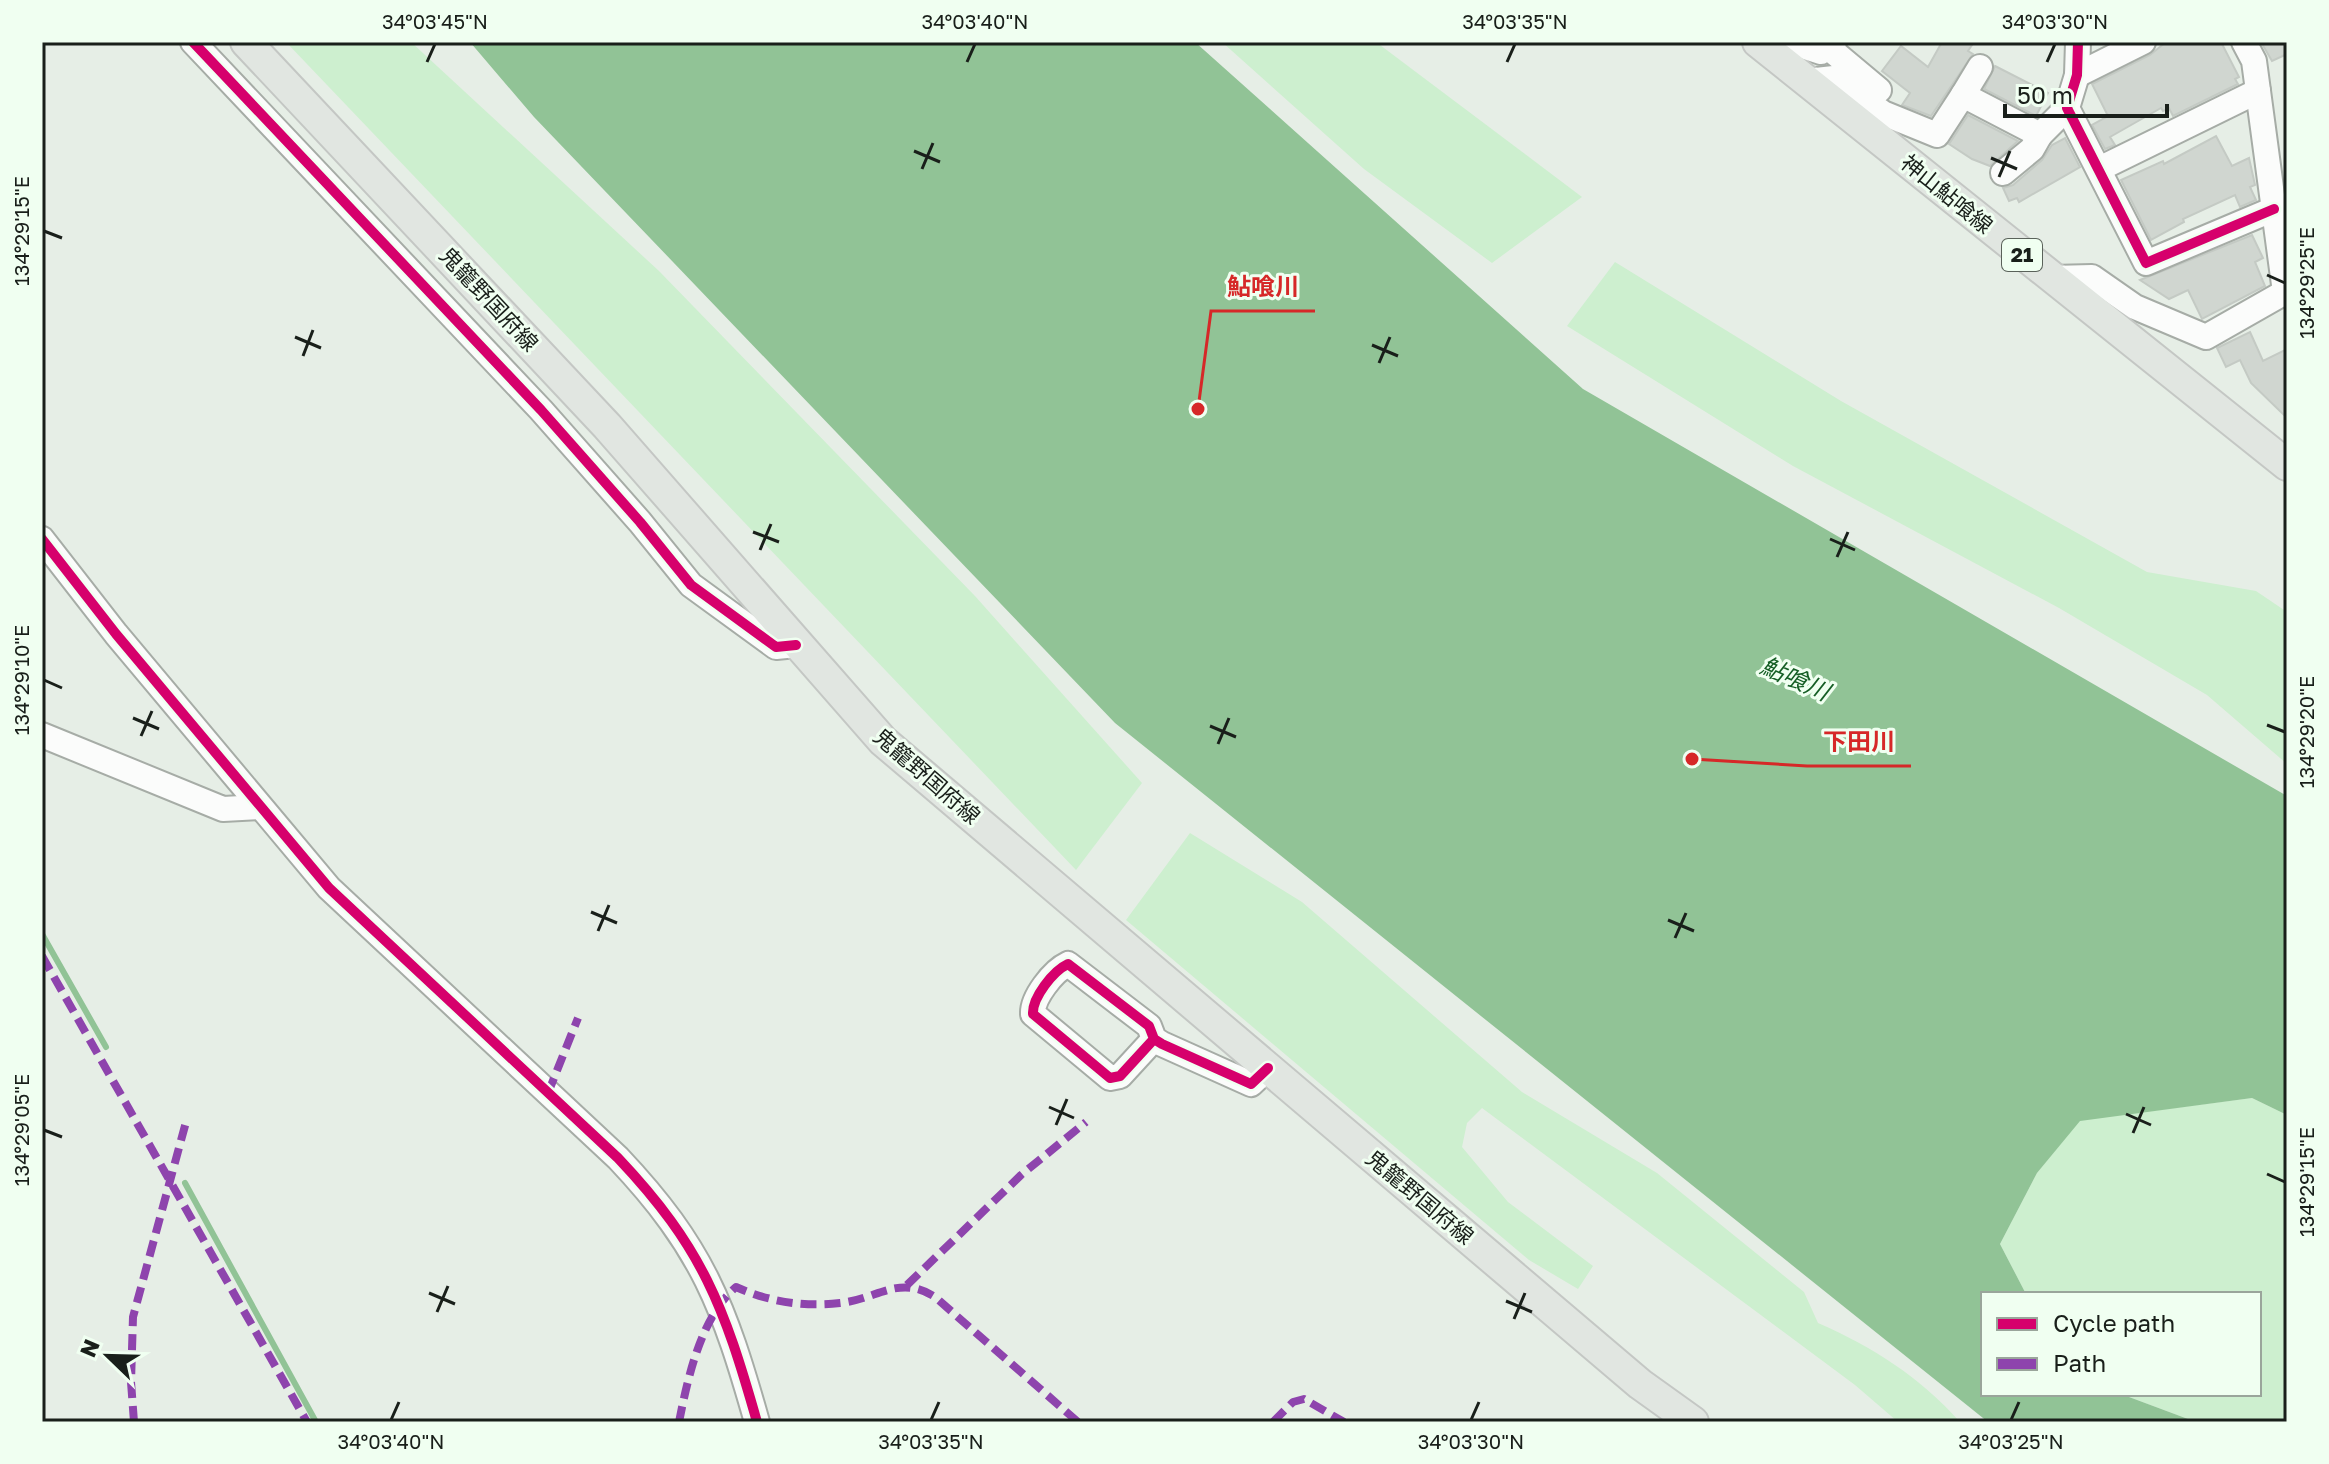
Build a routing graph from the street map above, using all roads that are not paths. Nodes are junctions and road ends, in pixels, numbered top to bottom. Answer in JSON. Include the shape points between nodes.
{"nodes":[{"id":1,"x":193,"y":42,"type":"edge"},
{"id":2,"x":246,"y":42,"type":"edge"},
{"id":3,"x":1758,"y":42,"type":"edge"},
{"id":4,"x":1791,"y":42,"type":"edge"},
{"id":5,"x":2078,"y":42,"type":"edge"},
{"id":6,"x":2143,"y":42,"type":"edge"},
{"id":7,"x":2244,"y":42,"type":"edge"},
{"id":8,"x":1832,"y":45,"type":"edge"},
{"id":9,"x":1980,"y":67,"type":"dead end"},
{"id":10,"x":2077,"y":75,"type":"junction"},
{"id":11,"x":1807,"y":81,"type":"junction"},
{"id":12,"x":1879,"y":90,"type":"dead end"},
{"id":13,"x":2258,"y":91,"type":"junction"},
{"id":14,"x":1963,"y":95,"type":"junction"},
{"id":15,"x":2067,"y":108,"type":"junction"},
{"id":16,"x":2040,"y":135,"type":"junction"},
{"id":17,"x":2099,"y":169,"type":"junction"},
{"id":18,"x":2003,"y":173,"type":"dead end"},
{"id":19,"x":2274,"y":209,"type":"junction"},
{"id":20,"x":2052,"y":278,"type":"junction"},
{"id":21,"x":2286,"y":291,"type":"edge"},
{"id":22,"x":2287,"y":465,"type":"edge"},
{"id":23,"x":42,"y":539,"type":"edge"},
{"id":24,"x":796,"y":645,"type":"junction"},
{"id":25,"x":42,"y":735,"type":"edge"},
{"id":26,"x":259,"y":807,"type":"junction"},
{"id":27,"x":1154,"y":1039,"type":"junction"},
{"id":28,"x":1268,"y":1068,"type":"junction"},
{"id":29,"x":757,"y":1422,"type":"edge"},
{"id":30,"x":1693,"y":1422,"type":"edge"}],
"edges":[{"from":1,"to":24,"type":"street","via":[[541,410],[691,585],[776,647]]},
{"from":2,"to":24,"type":"main road","name":"鬼籠野国府線","via":[[597,416]]},
{"from":3,"to":11,"type":"main road","name":"神山鮎喰線","number":"21"},
{"from":4,"to":8,"type":"street","via":[[1821,52]]},
{"from":5,"to":10,"type":"street"},
{"from":6,"to":10,"type":"street"},
{"from":7,"to":13,"type":"street","via":[[2254,61]]},
{"from":8,"to":12,"type":"street"},
{"from":9,"to":14,"type":"street"},
{"from":10,"to":15,"type":"street"},
{"from":11,"to":14,"type":"street","via":[[1834,78],[1883,113],[1937,135]]},
{"from":11,"to":20,"type":"main road","name":"神山鮎喰線","number":"21"},
{"from":13,"to":17,"type":"street"},
{"from":13,"to":19,"type":"street"},
{"from":14,"to":16,"type":"street"},
{"from":15,"to":16,"type":"street"},
{"from":15,"to":17,"type":"street"},
{"from":16,"to":18,"type":"street","via":[[2032,149]]},
{"from":17,"to":19,"type":"street","via":[[2146,263]]},
{"from":19,"to":21,"type":"street"},
{"from":20,"to":21,"type":"street","via":[[2092,277],[2135,307],[2206,337]]},
{"from":20,"to":22,"type":"main road","name":"神山鮎喰線","number":"21"},
{"from":23,"to":26,"type":"street"},
{"from":24,"to":28,"type":"main road","name":"鬼籠野国府線","via":[[883,741]]},
{"from":25,"to":26,"type":"street","via":[[223,809]]},
{"from":26,"to":29,"type":"street","via":[[329,888],[660,1203],[713,1286]]},
{"from":27,"to":27,"type":"street","via":[[1149,1026],[1068,964],[1059,968],[1032,1005],[1033,1014],[1110,1078],[1120,1076]]},
{"from":27,"to":28,"type":"street","via":[[1251,1084]]},
{"from":28,"to":30,"type":"main road","name":"鬼籠野国府線","via":[[1640,1384]]}]}
